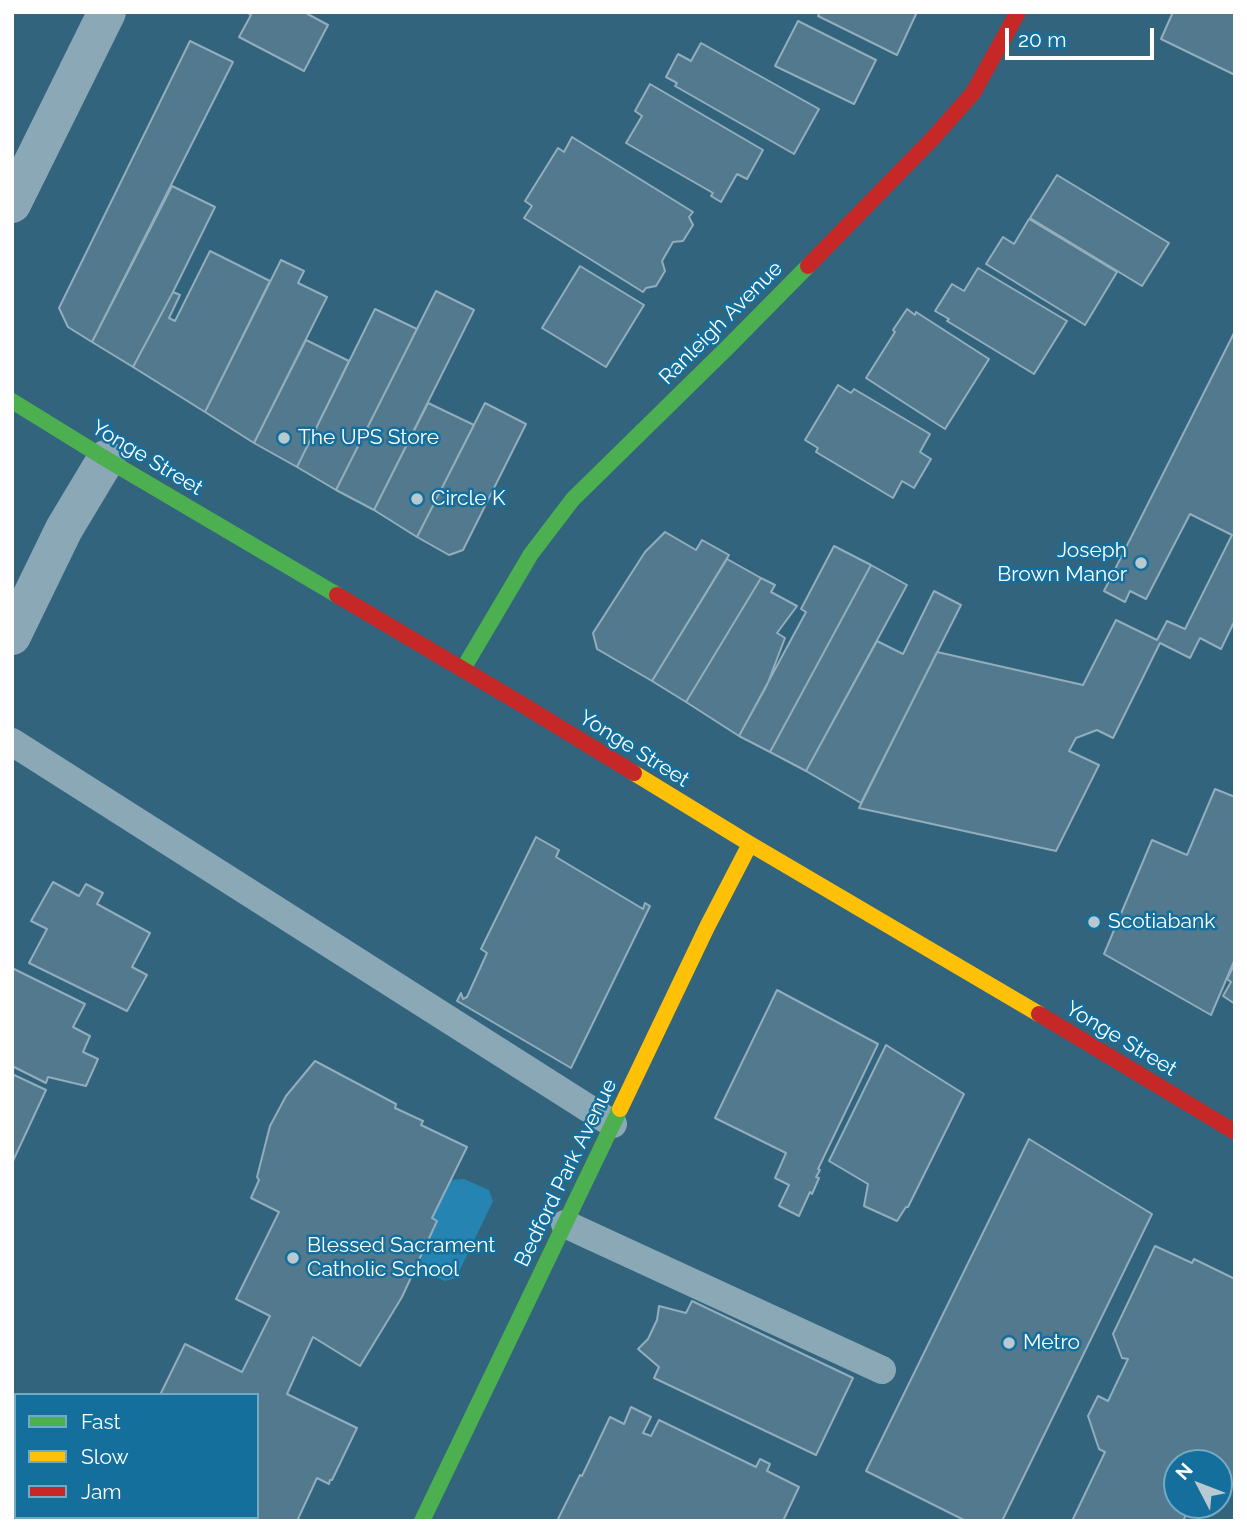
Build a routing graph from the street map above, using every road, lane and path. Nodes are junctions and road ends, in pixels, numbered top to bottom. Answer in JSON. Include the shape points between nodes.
{"nodes":[{"id":1,"x":107,"y":12,"type":"edge"},
{"id":2,"x":1018,"y":12,"type":"edge"},
{"id":3,"x":12,"y":204,"type":"edge"},
{"id":4,"x":12,"y":401,"type":"edge"},
{"id":5,"x":106,"y":459,"type":"junction"},
{"id":6,"x":12,"y":636,"type":"edge"},
{"id":7,"x":463,"y":669,"type":"junction"},
{"id":8,"x":12,"y":742,"type":"edge"},
{"id":9,"x":750,"y":844,"type":"junction"},
{"id":10,"x":612,"y":1124,"type":"junction"},
{"id":11,"x":1235,"y":1132,"type":"edge"},
{"id":12,"x":565,"y":1224,"type":"junction"},
{"id":13,"x":881,"y":1370,"type":"dead end"},
{"id":14,"x":422,"y":1521,"type":"edge"}],
"edges":[{"from":1,"to":3,"type":"street"},
{"from":2,"to":7,"type":"street","name":"Ranleigh Avenue","via":[[974,93],[933,138],[573,499],[531,554]]},
{"from":4,"to":5,"type":"street","name":"Yonge Street"},
{"from":5,"to":6,"type":"street","via":[[64,529]]},
{"from":5,"to":7,"type":"street","name":"Yonge Street"},
{"from":7,"to":9,"type":"street","name":"Yonge Street"},
{"from":8,"to":10,"type":"lane"},
{"from":9,"to":10,"type":"street","name":"Bedford Park Avenue"},
{"from":9,"to":11,"type":"street","name":"Yonge Street"},
{"from":10,"to":12,"type":"street","name":"Bedford Park Avenue"},
{"from":12,"to":13,"type":"lane"},
{"from":12,"to":14,"type":"street","name":"Bedford Park Avenue"}]}
